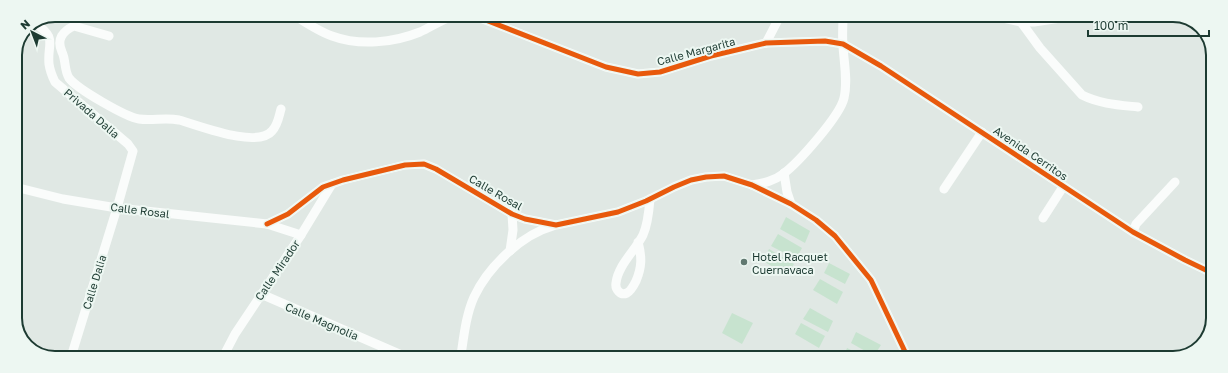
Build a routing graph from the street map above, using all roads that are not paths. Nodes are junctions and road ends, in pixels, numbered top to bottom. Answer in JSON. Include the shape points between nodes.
{"nodes":[{"id":1,"x":304,"y":22,"type":"edge"},
{"id":2,"x":441,"y":22,"type":"edge"},
{"id":3,"x":491,"y":22,"type":"edge"},
{"id":4,"x":777,"y":22,"type":"edge"},
{"id":5,"x":843,"y":22,"type":"edge"},
{"id":6,"x":1021,"y":22,"type":"joint"},
{"id":7,"x":1034,"y":22,"type":"edge"},
{"id":8,"x":40,"y":26,"type":"edge"},
{"id":9,"x":109,"y":36,"type":"dead end"},
{"id":10,"x":766,"y":43,"type":"junction"},
{"id":11,"x":843,"y":44,"type":"junction"},
{"id":12,"x":65,"y":69,"type":"junction"},
{"id":13,"x":51,"y":73,"type":"junction"},
{"id":14,"x":1138,"y":107,"type":"dead end"},
{"id":15,"x":281,"y":109,"type":"dead end"},
{"id":16,"x":982,"y":132,"type":"junction"},
{"id":17,"x":784,"y":173,"type":"junction"},
{"id":18,"x":1175,"y":182,"type":"dead end"},
{"id":19,"x":332,"y":184,"type":"junction"},
{"id":20,"x":752,"y":185,"type":"junction"},
{"id":21,"x":1063,"y":187,"type":"junction"},
{"id":22,"x":22,"y":189,"type":"edge"},
{"id":23,"x":944,"y":189,"type":"dead end"},
{"id":24,"x":650,"y":199,"type":"junction"},
{"id":25,"x":791,"y":204,"type":"junction"},
{"id":26,"x":117,"y":208,"type":"junction"},
{"id":27,"x":512,"y":214,"type":"junction"},
{"id":28,"x":1044,"y":218,"type":"dead end"},
{"id":29,"x":267,"y":224,"type":"junction"},
{"id":30,"x":556,"y":225,"type":"junction"},
{"id":31,"x":1133,"y":232,"type":"junction"},
{"id":32,"x":301,"y":235,"type":"junction"},
{"id":33,"x":638,"y":242,"type":"junction"},
{"id":34,"x":510,"y":251,"type":"junction"},
{"id":35,"x":1206,"y":270,"type":"edge"},
{"id":36,"x":261,"y":294,"type":"junction"},
{"id":37,"x":73,"y":351,"type":"edge"},
{"id":38,"x":226,"y":351,"type":"edge"},
{"id":39,"x":392,"y":351,"type":"edge"},
{"id":40,"x":461,"y":351,"type":"edge"},
{"id":41,"x":905,"y":351,"type":"edge"}],
"edges":[{"from":1,"to":2,"type":"street","via":[[332,36],[354,42],[401,38]]},
{"from":3,"to":10,"type":"street","name":"Calle Margarita","via":[[606,67],[638,74],[660,72]]},
{"from":4,"to":10,"type":"street"},
{"from":5,"to":11,"type":"street"},
{"from":6,"to":7,"type":"street"},
{"from":6,"to":14,"type":"street","via":[[1040,48],[1082,95],[1092,100]]},
{"from":8,"to":13,"type":"street","via":[[48,34]]},
{"from":9,"to":12,"type":"street","via":[[74,26],[66,30],[59,43],[66,62]]},
{"from":10,"to":11,"type":"street","name":"Calle Margarita","via":[[825,41]]},
{"from":11,"to":16,"type":"street","name":"Avenida Cerritos"},
{"from":11,"to":17,"type":"street","via":[[846,81],[844,99],[817,140]]},
{"from":12,"to":13,"type":"street"},
{"from":12,"to":15,"type":"street","via":[[77,86],[138,119],[168,118],[245,138],[261,137],[272,132]]},
{"from":13,"to":26,"type":"street","name":"Privada Dalia","via":[[55,82],[132,148]]},
{"from":16,"to":21,"type":"street","name":"Avenida Cerritos"},
{"from":16,"to":23,"type":"street"},
{"from":17,"to":20,"type":"street","via":[[772,180]]},
{"from":17,"to":25,"type":"street"},
{"from":18,"to":31,"type":"street","via":[[1136,224]]},
{"from":19,"to":27,"type":"street","name":"Calle Rosal","via":[[405,165],[424,164]]},
{"from":19,"to":29,"type":"street","name":"Calle Rosal","via":[[319,189],[288,214]]},
{"from":19,"to":32,"type":"street","name":"Calle Mirador"},
{"from":20,"to":24,"type":"street","name":"Calle Rosal","via":[[724,176],[706,176],[674,186]]},
{"from":20,"to":25,"type":"street","name":"Calle Rosal"},
{"from":21,"to":28,"type":"street"},
{"from":21,"to":31,"type":"street","name":"Avenida Cerritos"},
{"from":22,"to":26,"type":"street","name":"Calle Rosal","via":[[63,200]]},
{"from":24,"to":30,"type":"street","name":"Calle Rosal","via":[[618,212]]},
{"from":24,"to":33,"type":"street","via":[[647,222]]},
{"from":25,"to":41,"type":"street","name":"Calle Rosal","via":[[836,236],[860,265],[871,280]]},
{"from":26,"to":29,"type":"street","name":"Calle Rosal"},
{"from":26,"to":37,"type":"street","name":"Calle Dalia"},
{"from":27,"to":30,"type":"street","name":"Calle Rosal"},
{"from":27,"to":34,"type":"street"},
{"from":29,"to":32,"type":"street","name":"Calle Rosal"},
{"from":30,"to":34,"type":"street","via":[[540,230]]},
{"from":31,"to":35,"type":"street","name":"Avenida Cerritos"},
{"from":32,"to":36,"type":"street","name":"Calle Mirador"},
{"from":33,"to":33,"type":"street","via":[[616,281],[615,286],[622,293],[630,290],[640,271],[642,259]]},
{"from":34,"to":40,"type":"street","via":[[490,271],[474,298]]},
{"from":36,"to":38,"type":"street","name":"Calle Mirador"},
{"from":36,"to":39,"type":"street","name":"Calle Magnolia"}]}
